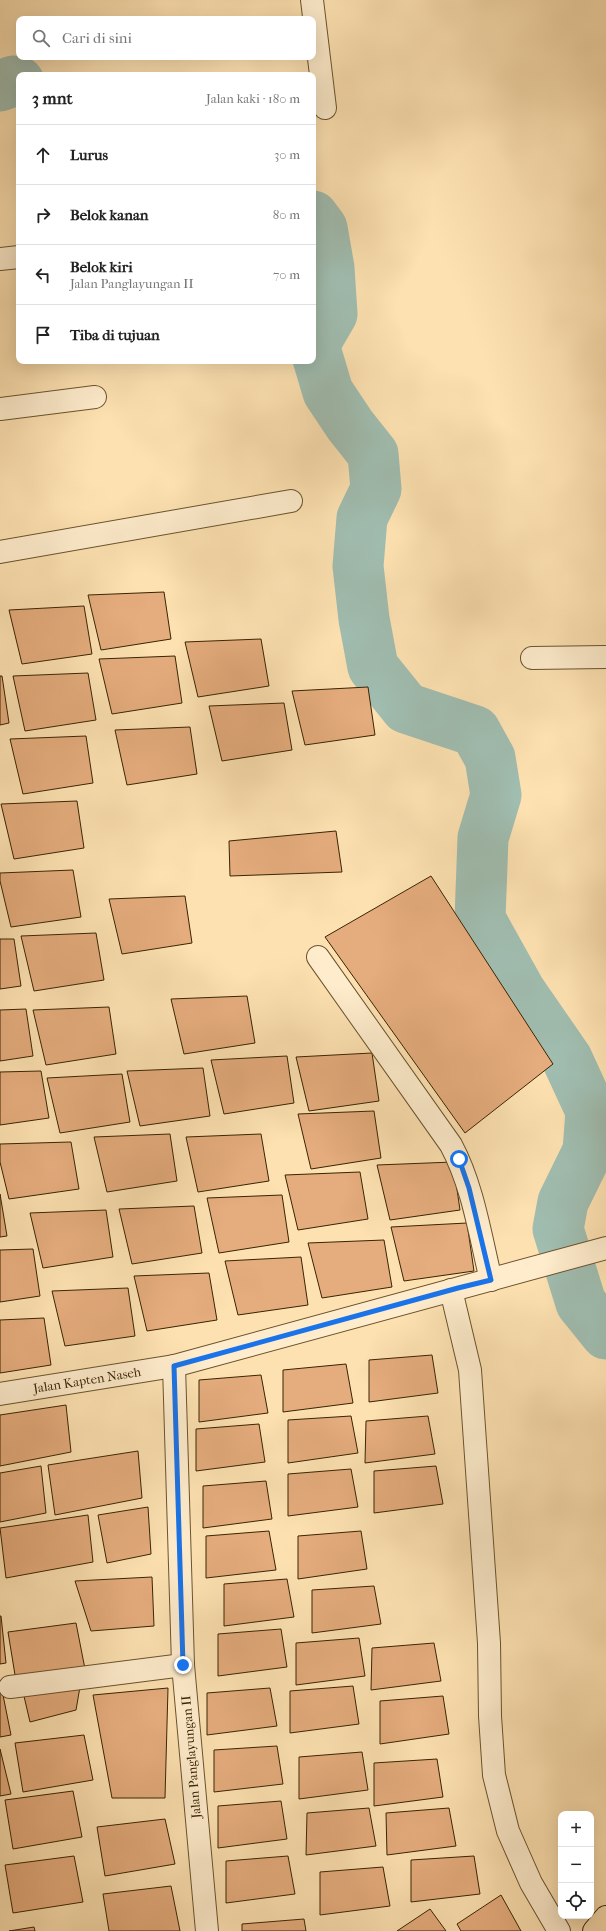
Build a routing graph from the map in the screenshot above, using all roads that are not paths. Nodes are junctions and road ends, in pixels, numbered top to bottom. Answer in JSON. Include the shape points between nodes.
{"nodes":[{"id":1,"x":312,"y":0,"type":"edge"},
{"id":2,"x":314,"y":16,"type":"edge"},
{"id":3,"x":316,"y":33,"type":"edge"},
{"id":4,"x":325,"y":108,"type":"dead end"},
{"id":5,"x":16,"y":257,"type":"edge"},
{"id":6,"x":0,"y":259,"type":"edge"},
{"id":7,"x":94,"y":397,"type":"dead end"},
{"id":8,"x":0,"y":409,"type":"edge"},
{"id":9,"x":291,"y":501,"type":"dead end"},
{"id":10,"x":0,"y":552,"type":"edge"},
{"id":11,"x":606,"y":657,"type":"edge"},
{"id":12,"x":532,"y":658,"type":"dead end"},
{"id":13,"x":318,"y":957,"type":"dead end"},
{"id":14,"x":606,"y":1248,"type":"edge"},
{"id":15,"x":491,"y":1280,"type":"junction"},
{"id":16,"x":451,"y":1290,"type":"junction"},
{"id":17,"x":174,"y":1366,"type":"junction"},
{"id":18,"x":0,"y":1394,"type":"edge"},
{"id":19,"x":183,"y":1665,"type":"junction"},
{"id":20,"x":10,"y":1687,"type":"dead end"},
{"id":21,"x":606,"y":1917,"type":"edge"},
{"id":22,"x":207,"y":1931,"type":"edge"},
{"id":23,"x":559,"y":1931,"type":"edge"},
{"id":24,"x":594,"y":1931,"type":"edge"}],
"edges":[{"from":1,"to":2,"type":"street"},
{"from":3,"to":4,"type":"street"},
{"from":5,"to":6,"type":"street"},
{"from":7,"to":8,"type":"street"},
{"from":9,"to":10,"type":"street"},
{"from":11,"to":12,"type":"street"},
{"from":13,"to":15,"type":"street","via":[[451,1144],[469,1188]]},
{"from":14,"to":15,"type":"street","name":"Jalan Kapten Naseh"},
{"from":15,"to":16,"type":"street","name":"Jalan Kapten Naseh"},
{"from":16,"to":17,"type":"street","name":"Jalan Kapten Naseh"},
{"from":16,"to":23,"type":"street","via":[[470,1370],[494,1775],[508,1831],[531,1883]]},
{"from":17,"to":18,"type":"street","name":"Jalan Kapten Naseh"},
{"from":17,"to":19,"type":"street","name":"Jalan Panglayungan II"},
{"from":19,"to":20,"type":"street"},
{"from":19,"to":22,"type":"street","name":"Jalan Panglayungan II"},
{"from":21,"to":24,"type":"highway"}]}
